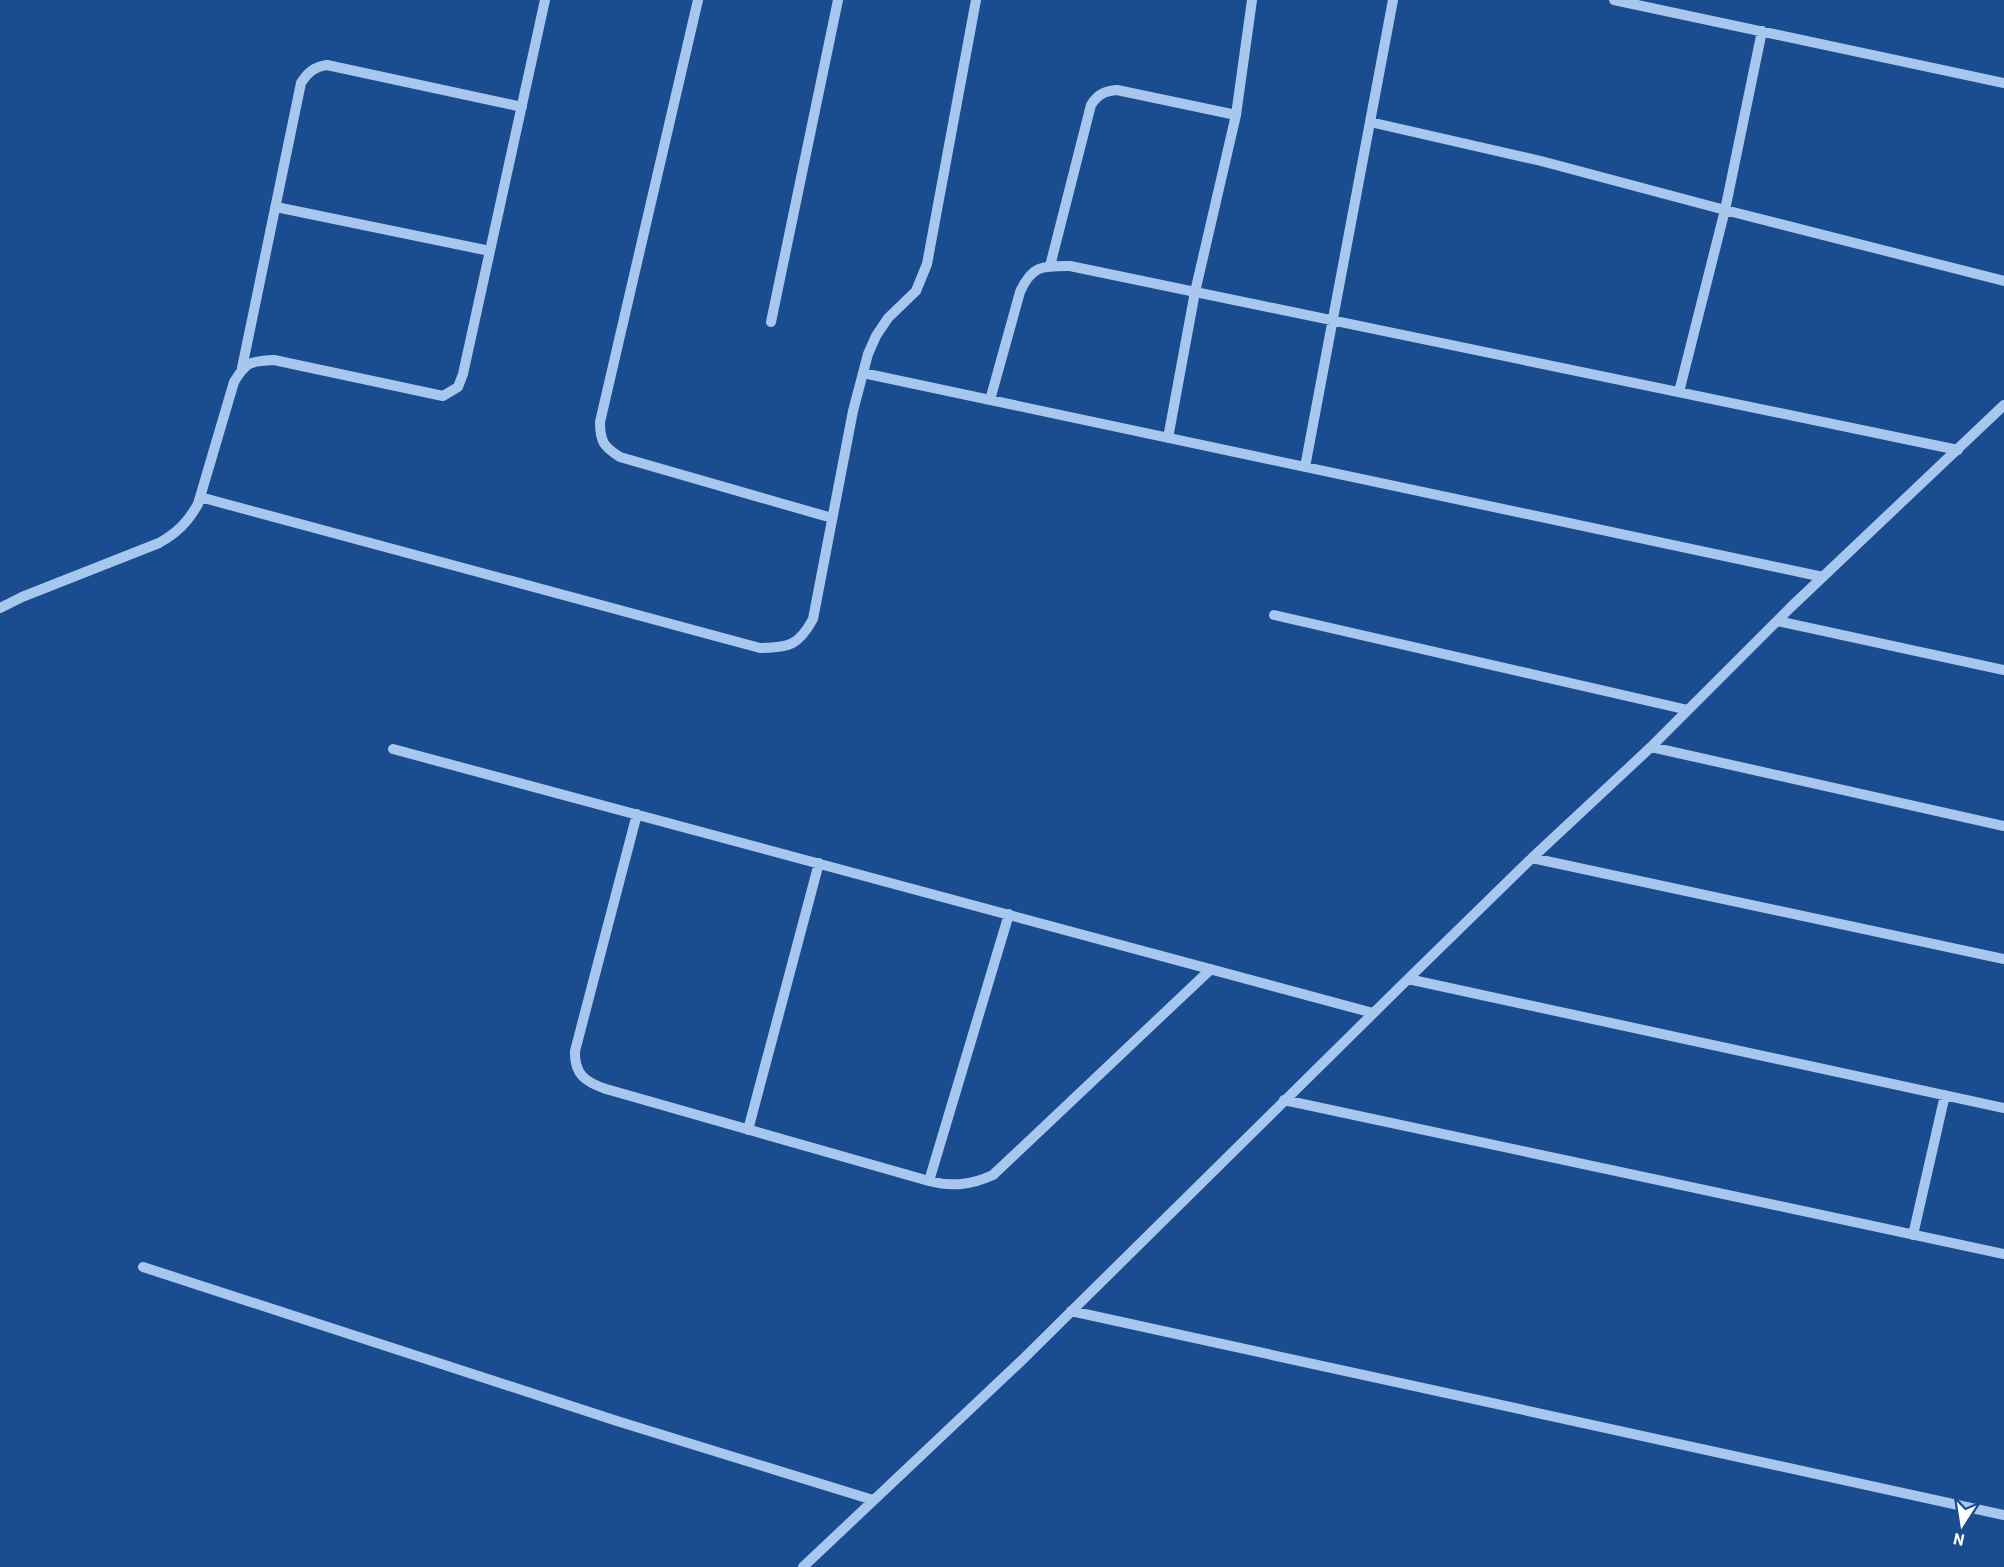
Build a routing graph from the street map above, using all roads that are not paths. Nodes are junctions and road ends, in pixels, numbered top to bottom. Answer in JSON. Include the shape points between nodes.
{"nodes":[{"id":1,"x":545,"y":0,"type":"edge"},
{"id":2,"x":698,"y":0,"type":"edge"},
{"id":3,"x":838,"y":0,"type":"edge"},
{"id":4,"x":976,"y":0,"type":"edge"},
{"id":5,"x":1252,"y":0,"type":"edge"},
{"id":6,"x":1394,"y":0,"type":"edge"},
{"id":7,"x":1614,"y":0,"type":"edge"},
{"id":8,"x":1762,"y":31,"type":"junction"},
{"id":9,"x":2004,"y":83,"type":"edge"},
{"id":10,"x":522,"y":107,"type":"junction"},
{"id":11,"x":1236,"y":115,"type":"junction"},
{"id":12,"x":1370,"y":122,"type":"junction"},
{"id":13,"x":276,"y":207,"type":"junction"},
{"id":14,"x":1725,"y":210,"type":"junction"},
{"id":15,"x":490,"y":251,"type":"junction"},
{"id":16,"x":1050,"y":266,"type":"junction"},
{"id":17,"x":2004,"y":281,"type":"edge"},
{"id":18,"x":1195,"y":292,"type":"junction"},
{"id":19,"x":1332,"y":321,"type":"junction"},
{"id":20,"x":771,"y":322,"type":"dead end"},
{"id":21,"x":242,"y":368,"type":"junction"},
{"id":22,"x":863,"y":373,"type":"junction"},
{"id":23,"x":1679,"y":392,"type":"junction"},
{"id":24,"x":990,"y":400,"type":"junction"},
{"id":25,"x":2004,"y":405,"type":"edge"},
{"id":26,"x":1168,"y":438,"type":"junction"},
{"id":27,"x":1958,"y":450,"type":"junction"},
{"id":28,"x":1305,"y":467,"type":"junction"},
{"id":29,"x":200,"y":497,"type":"junction"},
{"id":30,"x":832,"y":518,"type":"junction"},
{"id":31,"x":1823,"y":577,"type":"junction"},
{"id":32,"x":0,"y":609,"type":"edge"},
{"id":33,"x":1274,"y":615,"type":"dead end"},
{"id":34,"x":1777,"y":621,"type":"junction"},
{"id":35,"x":2004,"y":670,"type":"edge"},
{"id":36,"x":1688,"y":710,"type":"junction"},
{"id":37,"x":1651,"y":747,"type":"junction"},
{"id":38,"x":393,"y":749,"type":"dead end"},
{"id":39,"x":637,"y":814,"type":"junction"},
{"id":40,"x":2004,"y":826,"type":"edge"},
{"id":41,"x":1532,"y":858,"type":"junction"},
{"id":42,"x":819,"y":863,"type":"junction"},
{"id":43,"x":1010,"y":914,"type":"junction"},
{"id":44,"x":2004,"y":959,"type":"edge"},
{"id":45,"x":1211,"y":969,"type":"junction"},
{"id":46,"x":1408,"y":979,"type":"junction"},
{"id":47,"x":1373,"y":1013,"type":"junction"},
{"id":48,"x":1945,"y":1095,"type":"junction"},
{"id":49,"x":1284,"y":1100,"type":"junction"},
{"id":50,"x":2004,"y":1108,"type":"edge"},
{"id":51,"x":748,"y":1130,"type":"junction"},
{"id":52,"x":929,"y":1181,"type":"junction"},
{"id":53,"x":1913,"y":1234,"type":"junction"},
{"id":54,"x":2004,"y":1254,"type":"edge"},
{"id":55,"x":143,"y":1266,"type":"dead end"},
{"id":56,"x":1071,"y":1311,"type":"junction"},
{"id":57,"x":873,"y":1500,"type":"junction"},
{"id":58,"x":2004,"y":1515,"type":"edge"},
{"id":59,"x":803,"y":1567,"type":"edge"}],
"edges":[{"from":1,"to":10,"type":"street"},
{"from":2,"to":30,"type":"street","via":[[600,422],[600,438],[608,450],[620,457]]},
{"from":3,"to":20,"type":"street"},
{"from":4,"to":22,"type":"street","via":[[927,264],[916,291],[876,336]]},
{"from":5,"to":11,"type":"street"},
{"from":6,"to":12,"type":"street"},
{"from":7,"to":8,"type":"street"},
{"from":8,"to":9,"type":"street"},
{"from":8,"to":14,"type":"street"},
{"from":10,"to":13,"type":"street","via":[[327,65],[316,67],[301,83]]},
{"from":10,"to":15,"type":"street"},
{"from":11,"to":16,"type":"street","via":[[1118,90],[1098,96],[1091,105]]},
{"from":11,"to":18,"type":"street"},
{"from":12,"to":14,"type":"street","via":[[1541,161]]},
{"from":12,"to":19,"type":"street"},
{"from":13,"to":15,"type":"street"},
{"from":13,"to":21,"type":"street"},
{"from":14,"to":17,"type":"street"},
{"from":14,"to":23,"type":"street"},
{"from":15,"to":21,"type":"street","via":[[463,374],[452,392],[443,396],[274,360],[255,361]]},
{"from":16,"to":18,"type":"street","via":[[1070,266]]},
{"from":16,"to":24,"type":"street","via":[[1027,277],[1020,292]]},
{"from":18,"to":19,"type":"street"},
{"from":18,"to":26,"type":"street"},
{"from":19,"to":23,"type":"street"},
{"from":19,"to":28,"type":"street"},
{"from":21,"to":29,"type":"street","via":[[234,382]]},
{"from":22,"to":24,"type":"street"},
{"from":22,"to":30,"type":"street"},
{"from":23,"to":27,"type":"street"},
{"from":24,"to":26,"type":"street"},
{"from":25,"to":27,"type":"street"},
{"from":26,"to":28,"type":"street"},
{"from":27,"to":31,"type":"street"},
{"from":28,"to":31,"type":"street"},
{"from":29,"to":30,"type":"street","via":[[760,648],[782,648],[796,641],[813,619]]},
{"from":29,"to":32,"type":"street","via":[[189,519],[159,543]]},
{"from":31,"to":34,"type":"street"},
{"from":33,"to":36,"type":"street"},
{"from":34,"to":35,"type":"street"},
{"from":34,"to":36,"type":"street"},
{"from":36,"to":37,"type":"street"},
{"from":37,"to":40,"type":"street"},
{"from":37,"to":41,"type":"street"},
{"from":38,"to":39,"type":"street"},
{"from":39,"to":42,"type":"street"},
{"from":39,"to":51,"type":"street","via":[[575,1063],[580,1074],[598,1087]]},
{"from":41,"to":44,"type":"street"},
{"from":41,"to":46,"type":"street"},
{"from":42,"to":43,"type":"street"},
{"from":42,"to":51,"type":"street"},
{"from":43,"to":45,"type":"street"},
{"from":43,"to":52,"type":"street"},
{"from":45,"to":47,"type":"street"},
{"from":45,"to":52,"type":"street","via":[[993,1175],[963,1185]]},
{"from":46,"to":47,"type":"street"},
{"from":46,"to":48,"type":"street"},
{"from":47,"to":49,"type":"street"},
{"from":48,"to":50,"type":"street"},
{"from":48,"to":53,"type":"street"},
{"from":49,"to":53,"type":"street"},
{"from":49,"to":56,"type":"street"},
{"from":51,"to":52,"type":"street"},
{"from":53,"to":54,"type":"street"},
{"from":55,"to":57,"type":"street"},
{"from":56,"to":57,"type":"street"},
{"from":56,"to":58,"type":"street"},
{"from":57,"to":59,"type":"street"}]}
